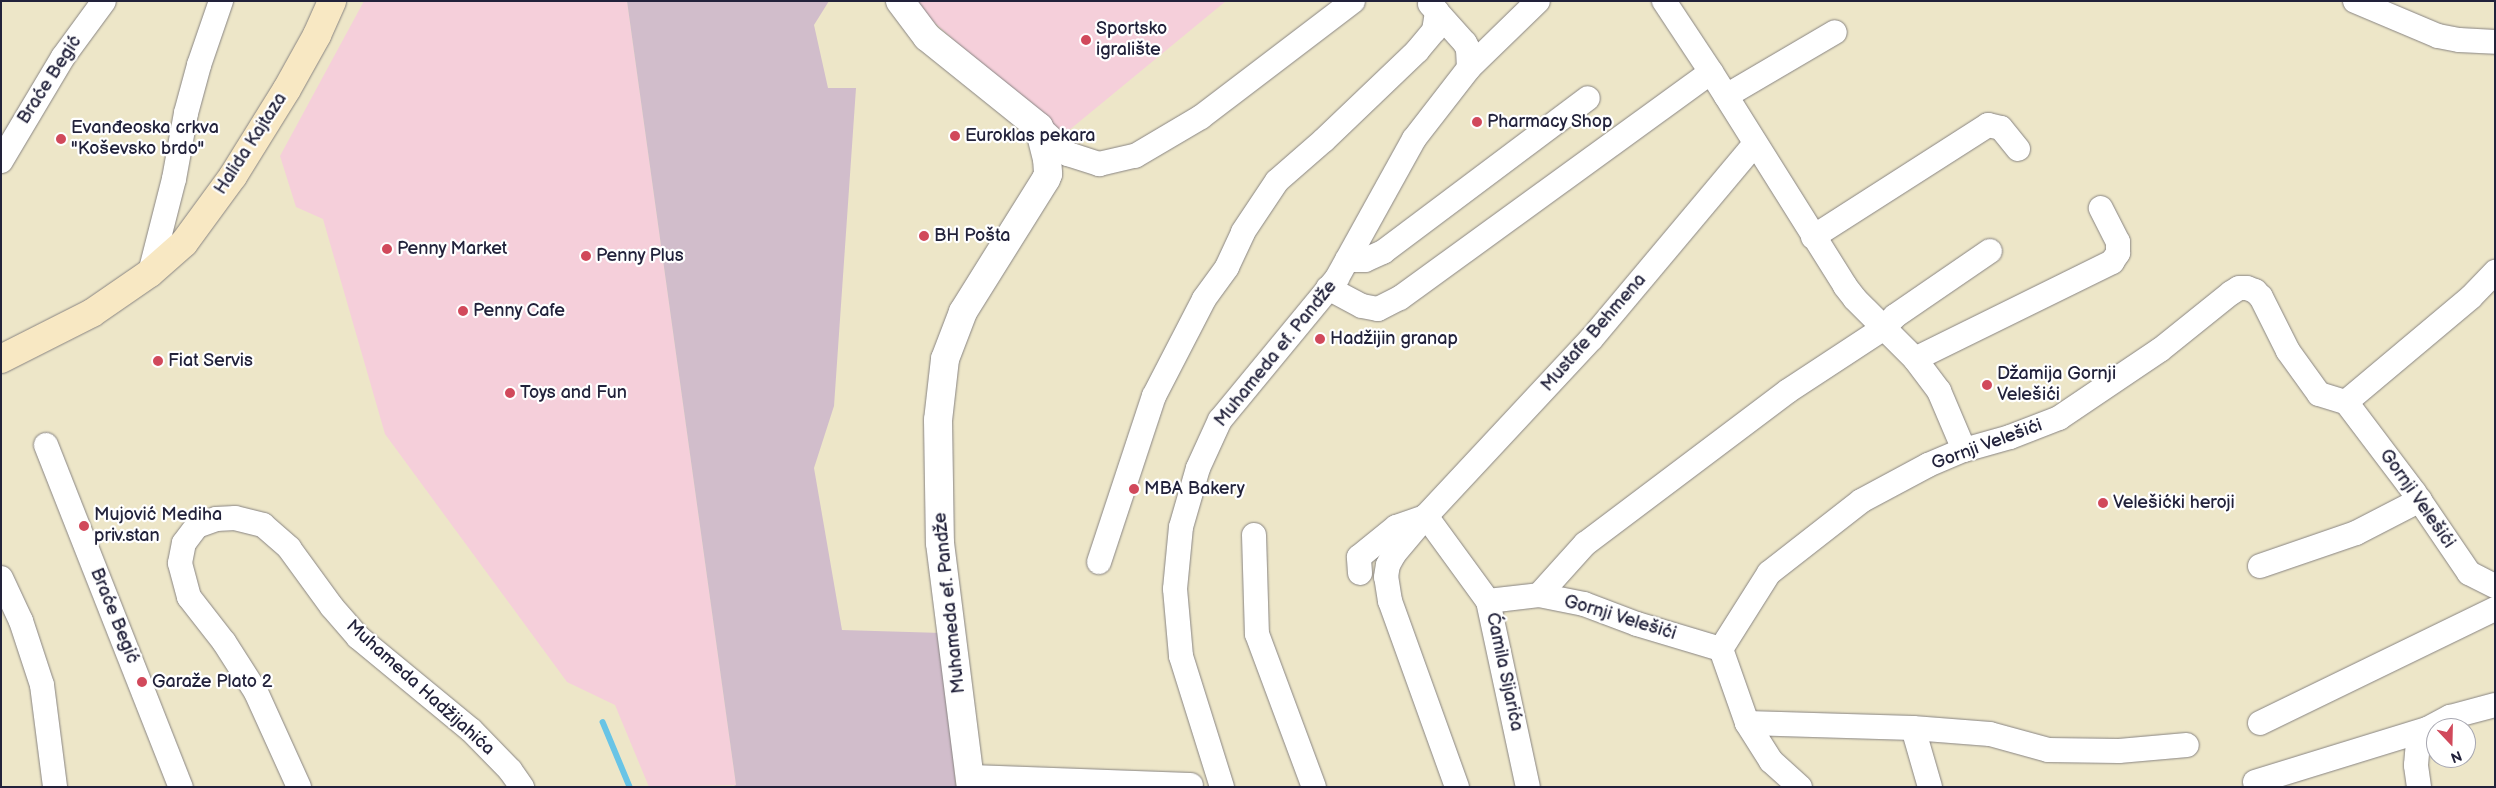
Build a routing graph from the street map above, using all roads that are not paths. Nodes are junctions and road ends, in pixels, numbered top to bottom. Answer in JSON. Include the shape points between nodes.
{"nodes":[{"id":1,"x":104,"y":1,"type":"edge"},
{"id":2,"x":221,"y":1,"type":"edge"},
{"id":3,"x":332,"y":1,"type":"edge"},
{"id":4,"x":900,"y":1,"type":"edge"},
{"id":5,"x":1354,"y":1,"type":"edge"},
{"id":6,"x":1538,"y":1,"type":"edge"},
{"id":7,"x":1664,"y":1,"type":"edge"},
{"id":8,"x":2355,"y":1,"type":"edge"},
{"id":9,"x":1432,"y":6,"type":"edge"},
{"id":10,"x":1835,"y":32,"type":"dead end"},
{"id":11,"x":2495,"y":42,"type":"edge"},
{"id":12,"x":1469,"y":68,"type":"junction"},
{"id":13,"x":1711,"y":72,"type":"junction"},
{"id":14,"x":1726,"y":96,"type":"junction"},
{"id":15,"x":1588,"y":98,"type":"dead end"},
{"id":16,"x":1039,"y":127,"type":"junction"},
{"id":17,"x":1755,"y":144,"type":"junction"},
{"id":18,"x":2018,"y":149,"type":"dead end"},
{"id":19,"x":1,"y":161,"type":"edge"},
{"id":20,"x":2101,"y":208,"type":"dead end"},
{"id":21,"x":1813,"y":237,"type":"junction"},
{"id":22,"x":1990,"y":251,"type":"dead end"},
{"id":23,"x":1347,"y":260,"type":"junction"},
{"id":24,"x":2495,"y":272,"type":"edge"},
{"id":25,"x":150,"y":273,"type":"junction"},
{"id":26,"x":1328,"y":288,"type":"junction"},
{"id":27,"x":1884,"y":328,"type":"junction"},
{"id":28,"x":1,"y":359,"type":"edge"},
{"id":29,"x":1915,"y":359,"type":"junction"},
{"id":30,"x":2346,"y":402,"type":"junction"},
{"id":31,"x":46,"y":445,"type":"dead end"},
{"id":32,"x":1964,"y":450,"type":"junction"},
{"id":33,"x":2420,"y":500,"type":"junction"},
{"id":34,"x":1426,"y":516,"type":"junction"},
{"id":35,"x":1254,"y":535,"type":"dead end"},
{"id":36,"x":1099,"y":562,"type":"dead end"},
{"id":37,"x":2260,"y":566,"type":"dead end"},
{"id":38,"x":1360,"y":573,"type":"dead end"},
{"id":39,"x":1,"y":578,"type":"edge"},
{"id":40,"x":2495,"y":586,"type":"edge"},
{"id":41,"x":1539,"y":596,"type":"junction"},
{"id":42,"x":1488,"y":601,"type":"junction"},
{"id":43,"x":2495,"y":609,"type":"edge"},
{"id":44,"x":1721,"y":649,"type":"junction"},
{"id":45,"x":2495,"y":705,"type":"edge"},
{"id":46,"x":2448,"y":718,"type":"edge"},
{"id":47,"x":1747,"y":723,"type":"junction"},
{"id":48,"x":2260,"y":723,"type":"dead end"},
{"id":49,"x":1913,"y":728,"type":"junction"},
{"id":50,"x":2426,"y":729,"type":"edge"},
{"id":51,"x":2426,"y":731,"type":"edge"},
{"id":52,"x":2187,"y":746,"type":"dead end"},
{"id":53,"x":971,"y":782,"type":"edge"},
{"id":54,"x":2255,"y":782,"type":"dead end"},
{"id":55,"x":1116,"y":784,"type":"edge"},
{"id":56,"x":1191,"y":785,"type":"dead end"},
{"id":57,"x":55,"y":787,"type":"edge"},
{"id":58,"x":182,"y":787,"type":"edge"},
{"id":59,"x":299,"y":787,"type":"edge"},
{"id":60,"x":522,"y":787,"type":"edge"},
{"id":61,"x":1222,"y":787,"type":"edge"},
{"id":62,"x":1314,"y":787,"type":"edge"},
{"id":63,"x":1457,"y":787,"type":"edge"},
{"id":64,"x":1528,"y":787,"type":"edge"},
{"id":65,"x":1800,"y":787,"type":"edge"},
{"id":66,"x":1930,"y":787,"type":"edge"},
{"id":67,"x":2419,"y":787,"type":"edge"}],
"edges":[{"from":1,"to":19,"type":"street","name":"Braće Begić","via":[[63,57]]},
{"from":2,"to":25,"type":"street","via":[[186,113],[174,179]]},
{"from":3,"to":25,"type":"main road","name":"Halida Kajtaza","via":[[317,35],[233,176],[184,243]]},
{"from":4,"to":16,"type":"street","via":[[927,37]]},
{"from":5,"to":16,"type":"street","via":[[1201,117],[1135,156],[1100,164],[1068,154]]},
{"from":6,"to":12,"type":"street","name":"Muhameda ef. Pandže"},
{"from":7,"to":13,"type":"street"},
{"from":8,"to":11,"type":"street","via":[[2438,36]]},
{"from":9,"to":12,"type":"street","via":[[1468,49]]},
{"from":9,"to":36,"type":"street","via":[[1434,31],[1324,140],[1276,181],[1243,232],[1227,267],[1204,299],[1154,396]]},
{"from":10,"to":14,"type":"street"},
{"from":12,"to":23,"type":"street","name":"Muhameda ef. Pandže","via":[[1414,139]]},
{"from":13,"to":14,"type":"street"},
{"from":13,"to":26,"type":"street","via":[[1400,298],[1378,309],[1362,306]]},
{"from":14,"to":17,"type":"street"},
{"from":15,"to":23,"type":"street","via":[[1383,252],[1365,260]]},
{"from":16,"to":53,"type":"street","name":"Muhameda ef. Pandže","via":[[1048,158],[1048,174],[963,312],[945,359],[938,420],[940,543]]},
{"from":17,"to":21,"type":"street"},
{"from":17,"to":34,"type":"street","name":"Mustafe Behmena","via":[[1592,338]]},
{"from":18,"to":21,"type":"street","via":[[2001,128],[1988,125]]},
{"from":20,"to":29,"type":"street","via":[[2118,242],[2118,253],[2112,262]]},
{"from":21,"to":27,"type":"street","via":[[1855,299]]},
{"from":22,"to":27,"type":"street","via":[[1895,316]]},
{"from":23,"to":26,"type":"street","name":"Muhameda ef. Pandže"},
{"from":24,"to":30,"type":"street","via":[[2471,297]]},
{"from":25,"to":28,"type":"main road","name":"Halida Kajtaza","via":[[92,313]]},
{"from":26,"to":61,"type":"street","name":"Muhameda ef. Pandže","via":[[1220,420],[1198,468],[1180,527],[1175,588],[1181,656]]},
{"from":27,"to":29,"type":"street"},
{"from":27,"to":41,"type":"street","via":[[1788,391],[1585,544]]},
{"from":29,"to":32,"type":"street","via":[[1939,391]]},
{"from":30,"to":32,"type":"street","name":"Gornji Velešići","via":[[2319,394],[2288,351],[2260,297],[2255,291],[2239,288],[2160,350],[2059,418]]},
{"from":30,"to":33,"type":"street","name":"Gornji Velešići"},
{"from":31,"to":58,"type":"street","name":"Braće Begić"},
{"from":32,"to":44,"type":"street","name":"Gornji Velešići","via":[[1861,501],[1769,573]]},
{"from":33,"to":37,"type":"street","via":[[2356,533]]},
{"from":33,"to":40,"type":"street","name":"Gornji Velešići","via":[[2469,573]]},
{"from":34,"to":38,"type":"street","via":[[1396,527],[1359,557]]},
{"from":34,"to":42,"type":"street","name":"Ćamila Sijarića"},
{"from":34,"to":63,"type":"street","via":[[1394,554],[1386,577],[1397,622]]},
{"from":35,"to":62,"type":"street","via":[[1257,634]]},
{"from":39,"to":57,"type":"street","via":[[21,621],[42,686]]},
{"from":41,"to":42,"type":"street","name":"Gornji Velešići"},
{"from":41,"to":44,"type":"street","name":"Gornji Velešići","via":[[1584,604]]},
{"from":42,"to":64,"type":"street","name":"Ćamila Sijarića"},
{"from":43,"to":48,"type":"street"},
{"from":44,"to":47,"type":"street"},
{"from":45,"to":46,"type":"street"},
{"from":47,"to":49,"type":"street"},
{"from":47,"to":65,"type":"street","via":[[1771,761]]},
{"from":49,"to":52,"type":"street","via":[[1990,734],[2048,750],[2119,751]]},
{"from":49,"to":66,"type":"street"},
{"from":50,"to":54,"type":"street"},
{"from":51,"to":67,"type":"street","via":[[2418,744]]},
{"from":53,"to":55,"type":"street","name":"Muhameda ef. Pandže"},
{"from":55,"to":56,"type":"street","name":"Muhameda ef. Pandže"},
{"from":59,"to":60,"type":"street","name":"Muhameda Hadžijahića","via":[[256,692],[224,642],[189,597],[180,563],[184,543],[197,526],[216,519],[236,518],[263,525],[289,548],[332,608],[358,637],[472,730]]}]}
